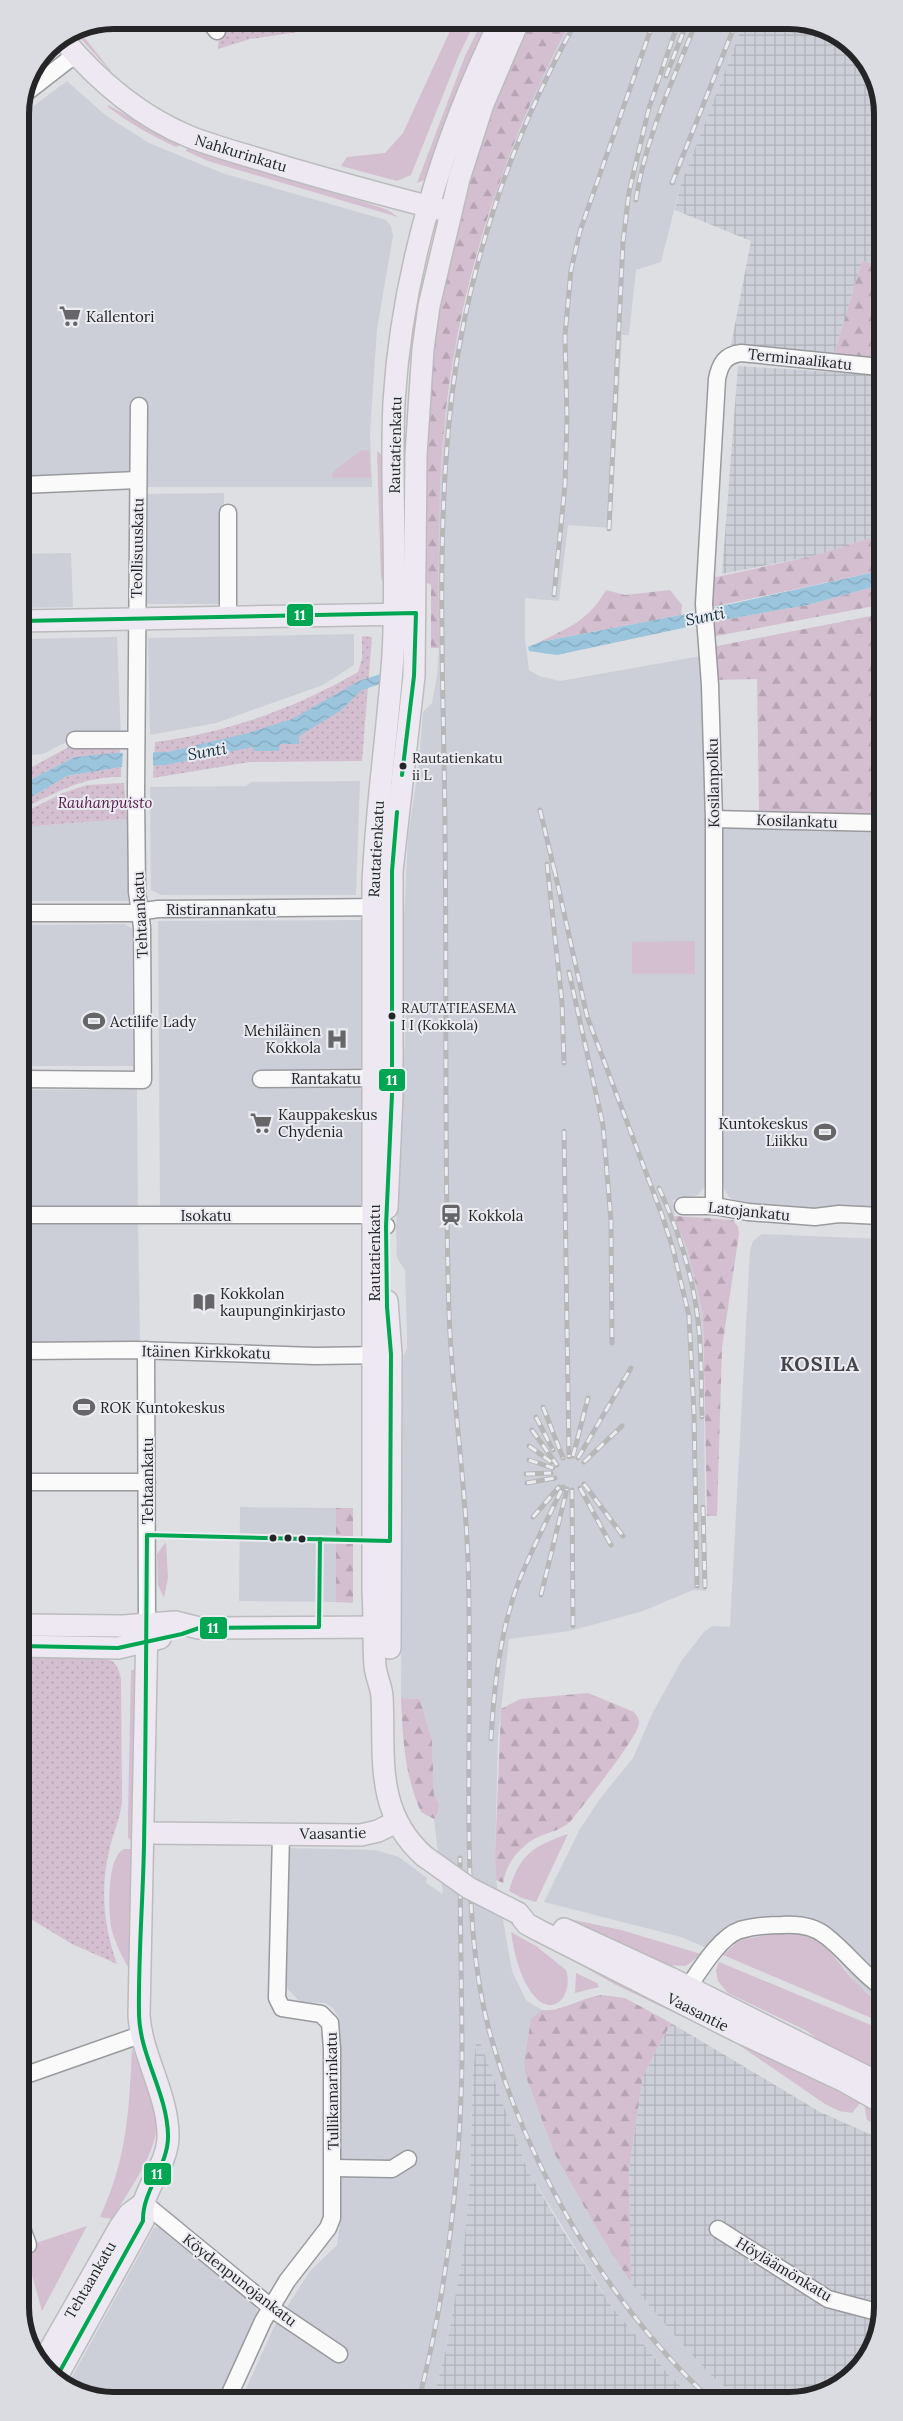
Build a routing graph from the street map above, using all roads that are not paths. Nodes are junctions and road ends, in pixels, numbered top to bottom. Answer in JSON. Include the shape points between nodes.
{"nodes":[{"id":1,"x":497,"y":29,"type":"edge"},
{"id":2,"x":515,"y":29,"type":"edge"},
{"id":3,"x":67,"y":43,"type":"edge"},
{"id":4,"x":76,"y":54,"type":"junction"},
{"id":5,"x":33,"y":87,"type":"edge"},
{"id":6,"x":429,"y":206,"type":"junction"},
{"id":7,"x":451,"y":212,"type":"junction"},
{"id":8,"x":722,"y":362,"type":"joint"},
{"id":9,"x":874,"y":366,"type":"edge"},
{"id":10,"x":139,"y":406,"type":"dead end"},
{"id":11,"x":138,"y":480,"type":"junction"},
{"id":12,"x":29,"y":485,"type":"edge"},
{"id":13,"x":228,"y":513,"type":"dead end"},
{"id":14,"x":416,"y":613,"type":"junction"},
{"id":15,"x":394,"y":614,"type":"junction"},
{"id":16,"x":228,"y":618,"type":"junction"},
{"id":17,"x":137,"y":619,"type":"junction"},
{"id":18,"x":29,"y":621,"type":"edge"},
{"id":19,"x":75,"y":740,"type":"dead end"},
{"id":20,"x":136,"y":745,"type":"junction"},
{"id":21,"x":714,"y":819,"type":"junction"},
{"id":22,"x":874,"y":823,"type":"edge"},
{"id":23,"x":382,"y":907,"type":"junction"},
{"id":24,"x":141,"y":911,"type":"junction"},
{"id":25,"x":29,"y":913,"type":"edge"},
{"id":26,"x":261,"y":1078,"type":"dead end"},
{"id":27,"x":383,"y":1078,"type":"junction"},
{"id":28,"x":29,"y":1079,"type":"edge"},
{"id":29,"x":683,"y":1206,"type":"dead end"},
{"id":30,"x":714,"y":1206,"type":"junction"},
{"id":31,"x":29,"y":1216,"type":"edge"},
{"id":32,"x":874,"y":1216,"type":"edge"},
{"id":33,"x":815,"y":1217,"type":"junction"},
{"id":34,"x":380,"y":1222,"type":"junction"},
{"id":35,"x":874,"y":1227,"type":"edge"},
{"id":36,"x":146,"y":1350,"type":"junction"},
{"id":37,"x":29,"y":1351,"type":"edge"},
{"id":38,"x":382,"y":1355,"type":"junction"},
{"id":39,"x":29,"y":1482,"type":"edge"},
{"id":40,"x":147,"y":1482,"type":"junction"},
{"id":41,"x":29,"y":1625,"type":"edge"},
{"id":42,"x":382,"y":1627,"type":"junction"},
{"id":43,"x":147,"y":1633,"type":"junction"},
{"id":44,"x":29,"y":1646,"type":"edge"},
{"id":45,"x":396,"y":1822,"type":"junction"},
{"id":46,"x":144,"y":1833,"type":"junction"},
{"id":47,"x":281,"y":1834,"type":"junction"},
{"id":48,"x":874,"y":1982,"type":"edge"},
{"id":49,"x":683,"y":1994,"type":"junction"},
{"id":50,"x":140,"y":2035,"type":"junction"},
{"id":51,"x":29,"y":2074,"type":"edge"},
{"id":52,"x":874,"y":2081,"type":"edge"},
{"id":53,"x":874,"y":2098,"type":"edge"},
{"id":54,"x":408,"y":2159,"type":"dead end"},
{"id":55,"x":334,"y":2168,"type":"junction"},
{"id":56,"x":144,"y":2203,"type":"junction"},
{"id":57,"x":718,"y":2228,"type":"dead end"},
{"id":58,"x":272,"y":2307,"type":"junction"},
{"id":59,"x":874,"y":2311,"type":"edge"},
{"id":60,"x":339,"y":2354,"type":"dead end"},
{"id":61,"x":45,"y":2358,"type":"edge"},
{"id":62,"x":59,"y":2372,"type":"edge"},
{"id":63,"x":231,"y":2392,"type":"edge"}],
"edges":[{"from":1,"to":6,"type":"main road","name":"Rautatienkatu","via":[[464,104]]},
{"from":2,"to":7,"type":"main road","name":"Rautatienkatu","via":[[483,104]]},
{"from":3,"to":4,"type":"main road","name":"Nahkurinkatu"},
{"from":4,"to":5,"type":"street"},
{"from":4,"to":6,"type":"main road","name":"Nahkurinkatu","via":[[127,101],[190,137]]},
{"from":6,"to":7,"type":"main road","name":"Nahkurinkatu"},
{"from":6,"to":15,"type":"main road","name":"Rautatienkatu","via":[[407,304],[394,402]]},
{"from":7,"to":14,"type":"main road","name":"Rautatienkatu","via":[[429,306],[423,349],[416,455]]},
{"from":8,"to":9,"type":"street","name":"Terminaalikatu","via":[[732,354],[741,353]]},
{"from":8,"to":21,"type":"street","name":"Kosilanpolku","via":[[718,379],[704,604]]},
{"from":10,"to":11,"type":"street","name":"Teollisuuskatu"},
{"from":11,"to":12,"type":"street"},
{"from":11,"to":17,"type":"street","name":"Teollisuuskatu"},
{"from":13,"to":16,"type":"street"},
{"from":14,"to":15,"type":"main road"},
{"from":14,"to":23,"type":"main road","name":"Rautatienkatu","via":[[414,676]]},
{"from":15,"to":16,"type":"main road"},
{"from":15,"to":23,"type":"main road","name":"Rautatienkatu","via":[[389,698],[375,824]]},
{"from":16,"to":17,"type":"main road"},
{"from":17,"to":18,"type":"main road"},
{"from":17,"to":20,"type":"street","name":"Teollisuuskatu"},
{"from":19,"to":20,"type":"street"},
{"from":20,"to":24,"type":"street","name":"Tehtaankatu","via":[[137,892]]},
{"from":21,"to":22,"type":"street","name":"Kosilankatu"},
{"from":21,"to":30,"type":"street","name":"Kosilanpolku"},
{"from":23,"to":24,"type":"street","name":"Ristirannankatu"},
{"from":23,"to":27,"type":"main road","name":"Rautatienkatu"},
{"from":24,"to":25,"type":"street","name":"Ristirannankatu"},
{"from":24,"to":28,"type":"street","name":"Tehtaankatu","via":[[142,1080]]},
{"from":26,"to":27,"type":"street","name":"Rantakatu"},
{"from":27,"to":34,"type":"main road","name":"Rautatienkatu"},
{"from":29,"to":30,"type":"street","name":"Latojankatu"},
{"from":30,"to":33,"type":"street","name":"Latojankatu"},
{"from":31,"to":34,"type":"street","name":"Isokatu","via":[[365,1215]]},
{"from":32,"to":33,"type":"street","name":"Latojankatu"},
{"from":33,"to":35,"type":"street","name":"Latojankatu","via":[[838,1224]]},
{"from":34,"to":38,"type":"main road","name":"Rautatienkatu"},
{"from":36,"to":37,"type":"street","name":"Itäinen Kirkkokatu"},
{"from":36,"to":38,"type":"street","name":"Itäinen Kirkkokatu"},
{"from":36,"to":40,"type":"street","name":"Tehtaankatu"},
{"from":38,"to":42,"type":"main road","name":"Rautatienkatu"},
{"from":39,"to":40,"type":"street"},
{"from":40,"to":43,"type":"street","name":"Tehtaankatu"},
{"from":41,"to":43,"type":"main road"},
{"from":42,"to":43,"type":"main road","via":[[199,1628],[182,1622]]},
{"from":42,"to":45,"type":"main road","name":"Rautatienkatu","via":[[376,1668],[382,1694],[383,1768]]},
{"from":43,"to":44,"type":"main road","via":[[118,1648]]},
{"from":43,"to":46,"type":"main road","name":"Tehtaankatu"},
{"from":45,"to":47,"type":"main road","name":"Vaasantie","via":[[361,1835]]},
{"from":45,"to":49,"type":"main road","name":"Vaasantie","bridge":true,"via":[[424,1856],[469,1888],[518,1913],[527,1924]]},
{"from":46,"to":47,"type":"main road","name":"Vaasantie"},
{"from":46,"to":50,"type":"main road","name":"Tehtaankatu"},
{"from":47,"to":55,"type":"street","name":"Tullikamarinkatu","via":[[277,1998],[282,2008],[321,2014],[330,2023]]},
{"from":48,"to":49,"type":"street","via":[[826,1936],[812,1928],[764,1926],[734,1933],[721,1944]]},
{"from":49,"to":52,"type":"main road","name":"Vaasantie"},
{"from":49,"to":53,"type":"main road","name":"Vaasantie"},
{"from":50,"to":51,"type":"street"},
{"from":50,"to":56,"type":"main road","name":"Tehtaankatu","via":[[165,2111],[168,2139],[164,2158]]},
{"from":54,"to":55,"type":"street","via":[[392,2169]]},
{"from":55,"to":58,"type":"street","name":"Tullikamarinkatu","via":[[332,2218],[328,2228],[287,2281]]},
{"from":56,"to":58,"type":"street","name":"Köydenpunojankatu"},
{"from":56,"to":61,"type":"main road","name":"Tehtaankatu","via":[[129,2214],[120,2227]]},
{"from":56,"to":62,"type":"main road","name":"Tehtaankatu","via":[[143,2221]]},
{"from":57,"to":59,"type":"street","name":"Höyläämönkatu","via":[[828,2300]]},
{"from":58,"to":60,"type":"street","name":"Köydenpunojankatu"},
{"from":58,"to":63,"type":"street","name":"Tullikamarinkatu"}]}
